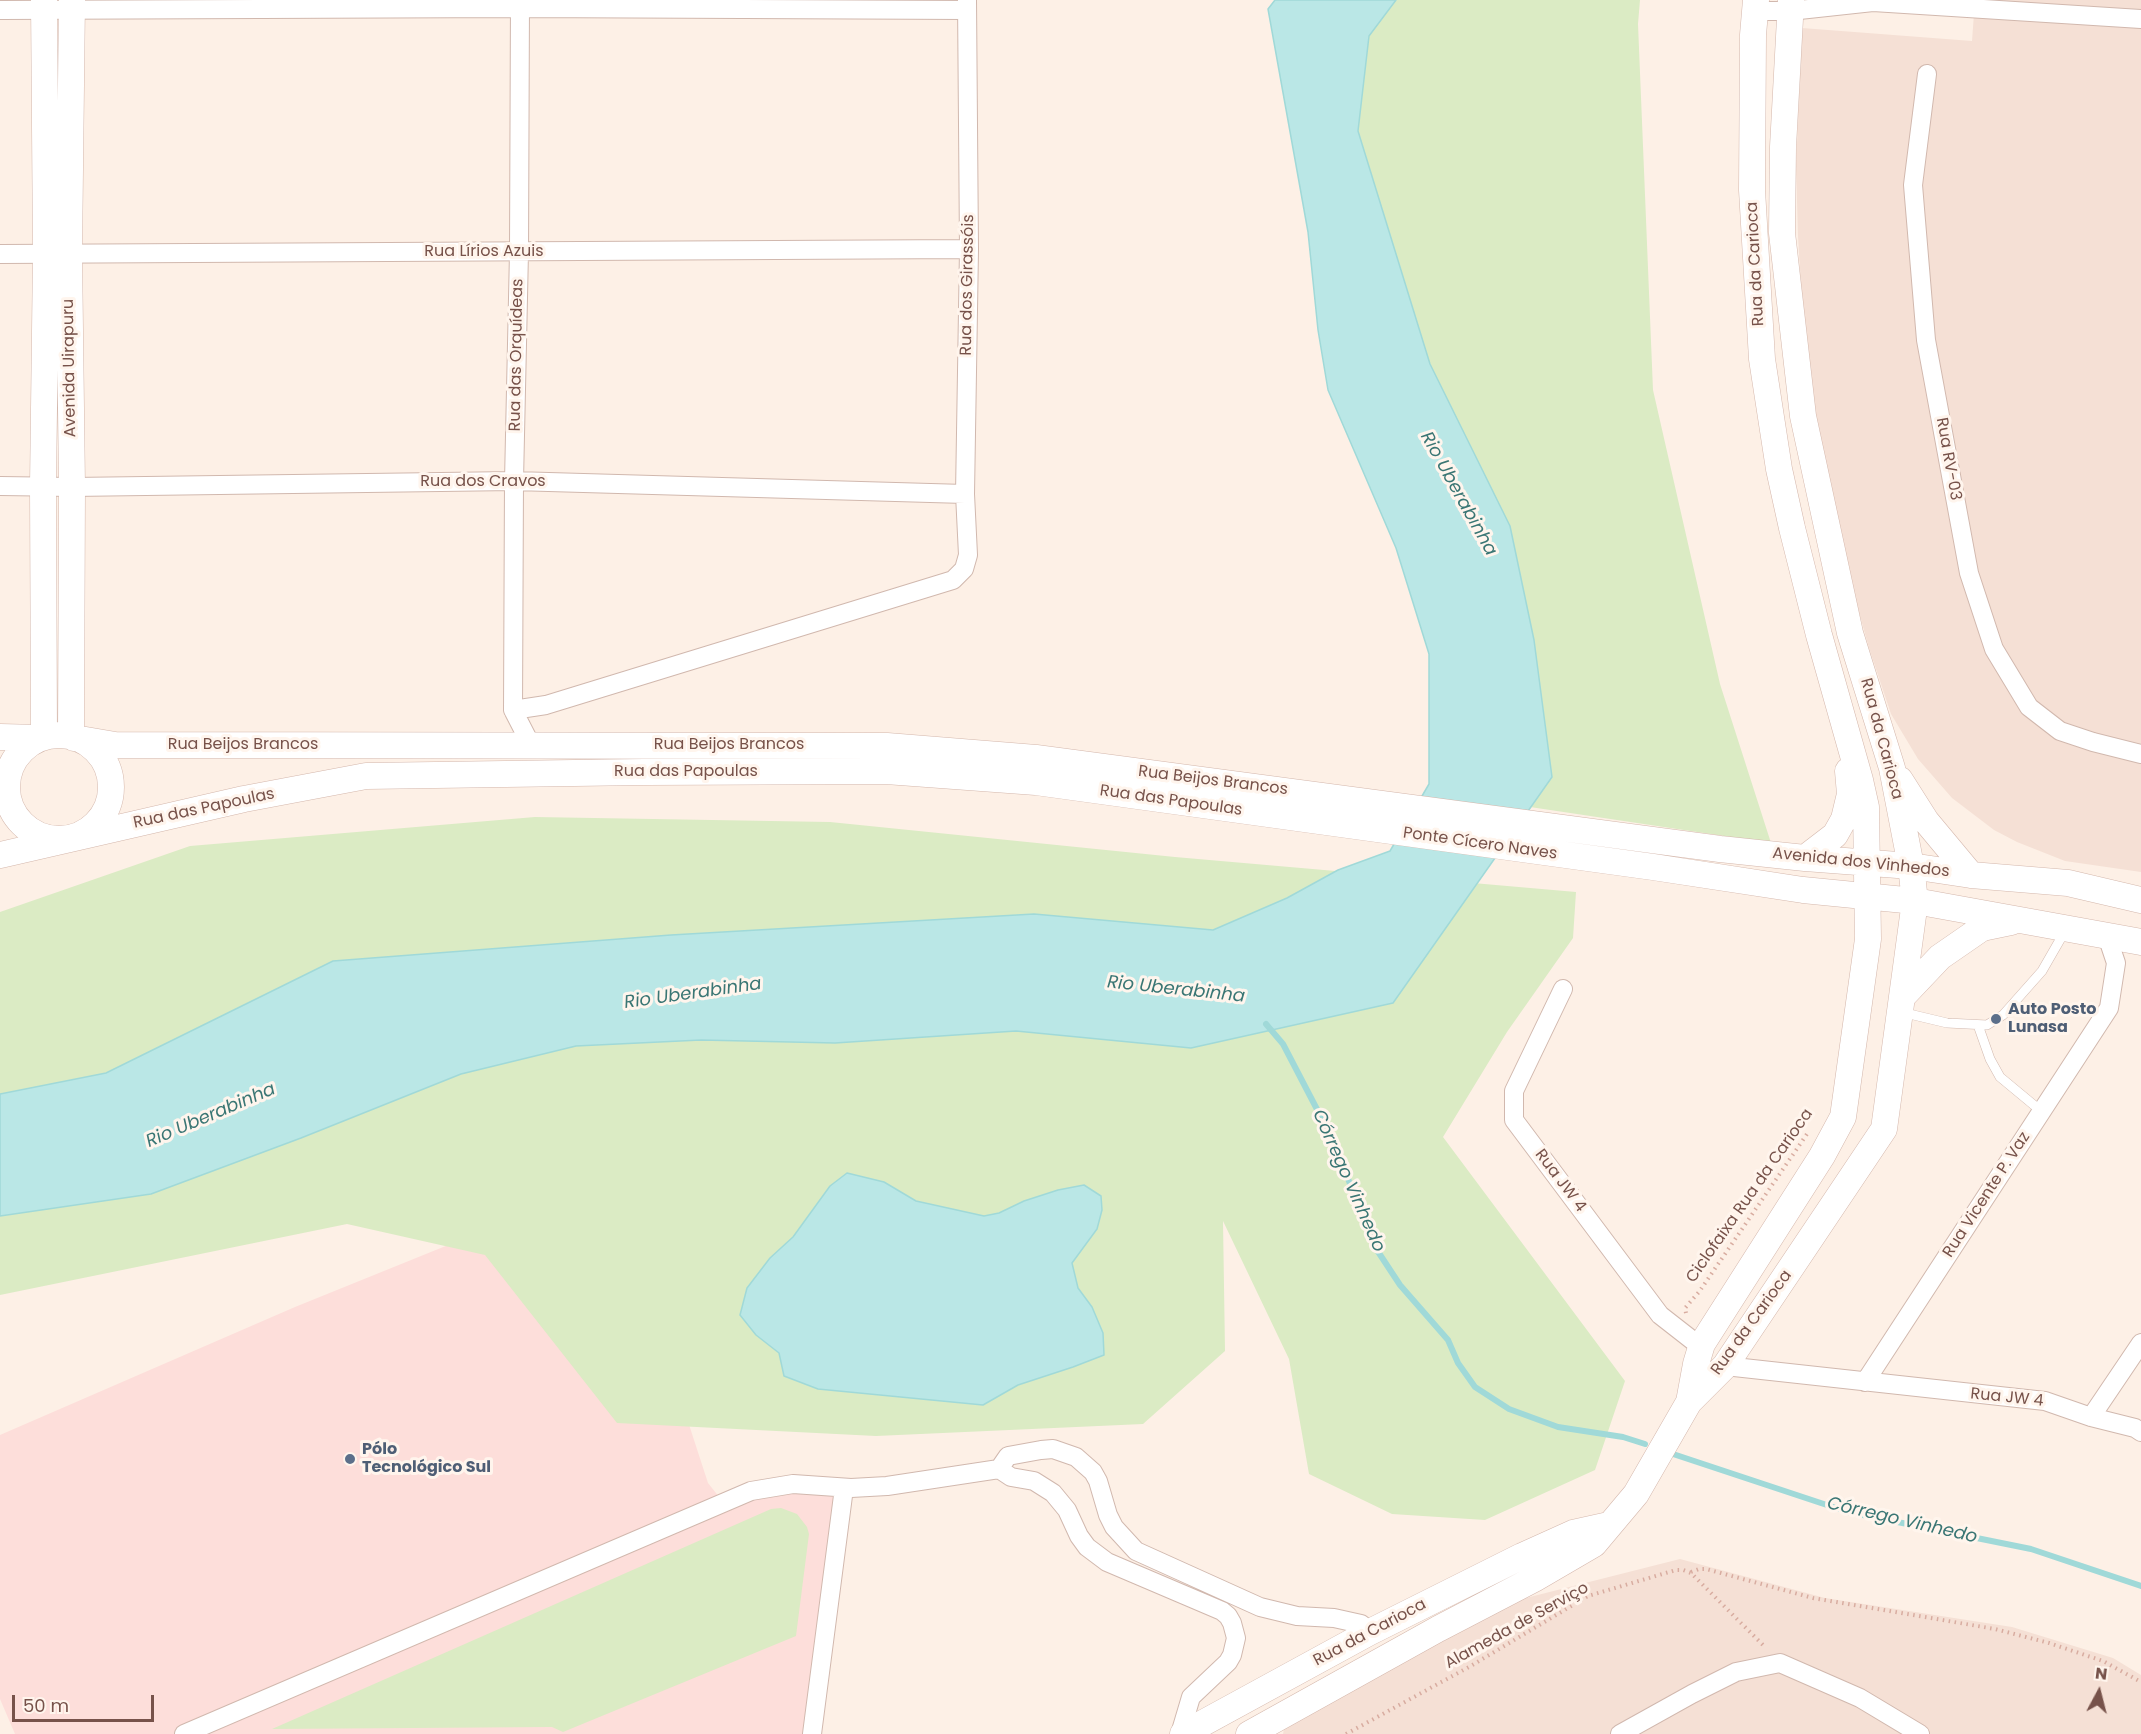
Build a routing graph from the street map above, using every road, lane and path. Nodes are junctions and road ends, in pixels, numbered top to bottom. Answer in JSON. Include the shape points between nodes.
{"nodes":[{"id":1,"x":520,"y":4,"type":"edge"},
{"id":2,"x":44,"y":5,"type":"edge"},
{"id":3,"x":72,"y":5,"type":"edge"},
{"id":4,"x":967,"y":5,"type":"edge"},
{"id":5,"x":1756,"y":5,"type":"edge"},
{"id":6,"x":1791,"y":6,"type":"edge"},
{"id":7,"x":0,"y":10,"type":"edge"},
{"id":8,"x":2141,"y":19,"type":"edge"},
{"id":9,"x":1927,"y":74,"type":"dead end"},
{"id":10,"x":969,"y":249,"type":"junction"},
{"id":11,"x":519,"y":252,"type":"junction"},
{"id":12,"x":0,"y":254,"type":"edge"},
{"id":13,"x":58,"y":254,"type":"junction"},
{"id":14,"x":514,"y":481,"type":"junction"},
{"id":15,"x":0,"y":486,"type":"edge"},
{"id":16,"x":43,"y":486,"type":"junction"},
{"id":17,"x":72,"y":487,"type":"junction"},
{"id":18,"x":965,"y":494,"type":"junction"},
{"id":19,"x":513,"y":710,"type":"junction"},
{"id":20,"x":1845,"y":723,"type":"junction"},
{"id":21,"x":0,"y":737,"type":"edge"},
{"id":22,"x":42,"y":737,"type":"junction"},
{"id":23,"x":72,"y":737,"type":"junction"},
{"id":24,"x":531,"y":745,"type":"junction"},
{"id":25,"x":2141,"y":754,"type":"edge"},
{"id":26,"x":1892,"y":768,"type":"junction"},
{"id":27,"x":1580,"y":829,"type":"joint"},
{"id":28,"x":1377,"y":830,"type":"joint"},
{"id":29,"x":72,"y":837,"type":"junction"},
{"id":30,"x":0,"y":855,"type":"edge"},
{"id":31,"x":1805,"y":858,"type":"junction"},
{"id":32,"x":1610,"y":862,"type":"joint"},
{"id":33,"x":1868,"y":862,"type":"junction"},
{"id":34,"x":1911,"y":866,"type":"junction"},
{"id":35,"x":1971,"y":875,"type":"junction"},
{"id":36,"x":1803,"y":890,"type":"junction"},
{"id":37,"x":1866,"y":898,"type":"junction"},
{"id":38,"x":2141,"y":900,"type":"edge"},
{"id":39,"x":1915,"y":901,"type":"junction"},
{"id":40,"x":2019,"y":920,"type":"junction"},
{"id":41,"x":2069,"y":929,"type":"junction"},
{"id":42,"x":2107,"y":936,"type":"junction"},
{"id":43,"x":1868,"y":939,"type":"junction"},
{"id":44,"x":2141,"y":942,"type":"edge"},
{"id":45,"x":1563,"y":989,"type":"dead end"},
{"id":46,"x":1902,"y":1004,"type":"junction"},
{"id":47,"x":1978,"y":1025,"type":"junction"},
{"id":48,"x":2041,"y":1111,"type":"junction"},
{"id":49,"x":1813,"y":1125,"type":"dead end"},
{"id":50,"x":1822,"y":1156,"type":"junction"},
{"id":51,"x":1857,"y":1171,"type":"junction"},
{"id":52,"x":1786,"y":1212,"type":"junction"},
{"id":53,"x":1820,"y":1226,"type":"junction"},
{"id":54,"x":1697,"y":1342,"type":"junction"},
{"id":55,"x":2141,"y":1343,"type":"edge"},
{"id":56,"x":1725,"y":1366,"type":"junction"},
{"id":57,"x":1864,"y":1382,"type":"junction"},
{"id":58,"x":1687,"y":1406,"type":"junction"},
{"id":59,"x":2091,"y":1417,"type":"junction"},
{"id":60,"x":2141,"y":1432,"type":"edge"},
{"id":61,"x":999,"y":1469,"type":"junction"},
{"id":62,"x":844,"y":1488,"type":"junction"},
{"id":63,"x":1609,"y":1525,"type":"junction"},
{"id":64,"x":1691,"y":1573,"type":"junction"},
{"id":65,"x":1189,"y":1576,"type":"junction"},
{"id":66,"x":1182,"y":1594,"type":"junction"},
{"id":67,"x":1370,"y":1632,"type":"junction"},
{"id":68,"x":1780,"y":1663,"type":"junction"},
{"id":69,"x":2141,"y":1683,"type":"edge"},
{"id":70,"x":184,"y":1734,"type":"edge"},
{"id":71,"x":812,"y":1734,"type":"edge"},
{"id":72,"x":1181,"y":1734,"type":"edge"},
{"id":73,"x":1249,"y":1734,"type":"edge"},
{"id":74,"x":1346,"y":1734,"type":"edge"},
{"id":75,"x":1620,"y":1734,"type":"edge"},
{"id":76,"x":1920,"y":1734,"type":"edge"}],
"edges":[{"from":1,"to":3,"type":"street"},
{"from":1,"to":4,"type":"street"},
{"from":1,"to":11,"type":"street","name":"Rua das Orquídeas"},
{"from":2,"to":3,"type":"street"},
{"from":2,"to":7,"type":"street"},
{"from":2,"to":13,"type":"main road","name":"Avenida Uirapuru"},
{"from":3,"to":13,"type":"main road","name":"Avenida Uirapuru"},
{"from":4,"to":10,"type":"street","name":"Rua dos Girassóis"},
{"from":5,"to":6,"type":"street"},
{"from":5,"to":20,"type":"main road","name":"Rua da Carioca","via":[[1752,190],[1769,416],[1819,635]]},
{"from":6,"to":8,"type":"street","via":[[1873,2]]},
{"from":6,"to":26,"type":"main road","name":"Rua da Carioca","via":[[1782,233],[1803,416],[1850,633]]},
{"from":9,"to":25,"type":"street","name":"Rua RV-03","via":[[1913,185],[1922,296],[1926,340],[1969,573],[1994,649],[2029,707],[2060,731]]},
{"from":10,"to":11,"type":"street","name":"Rua Lírios Azuis"},
{"from":10,"to":18,"type":"street","name":"Rua dos Girassóis"},
{"from":11,"to":13,"type":"street","name":"Rua Lírios Azuis"},
{"from":11,"to":14,"type":"street","name":"Rua das Orquídeas"},
{"from":12,"to":13,"type":"street","name":"Rua Lírios Azuis"},
{"from":13,"to":16,"type":"main road","name":"Avenida Uirapuru"},
{"from":13,"to":17,"type":"main road","name":"Avenida Uirapuru"},
{"from":14,"to":17,"type":"street","name":"Rua dos Cravos"},
{"from":14,"to":18,"type":"street","name":"Rua dos Cravos"},
{"from":14,"to":19,"type":"street","name":"Rua das Orquídeas"},
{"from":15,"to":16,"type":"street","name":"Rua dos Cravos"},
{"from":16,"to":17,"type":"street","name":"Rua dos Cravos"},
{"from":16,"to":22,"type":"main road","name":"Avenida Uirapuru"},
{"from":17,"to":23,"type":"main road","name":"Avenida Uirapuru"},
{"from":18,"to":19,"type":"street","name":"Rua dos Girassóis","via":[[968,555],[964,569],[953,580],[546,705]]},
{"from":19,"to":24,"type":"street","name":"Rua das Orquídeas"},
{"from":20,"to":31,"type":"main road","via":[[1850,794],[1844,819],[1834,835]]},
{"from":20,"to":33,"type":"main road","name":"Rua da Carioca","via":[[1866,807]]},
{"from":21,"to":22,"type":"main road"},
{"from":22,"to":23,"type":"main road"},
{"from":22,"to":29,"type":"main road","via":[[23,748],[12,764],[6,783],[9,803],[18,820],[33,833],[52,839]]},
{"from":23,"to":24,"type":"main road","name":"Rua Beijos Brancos","via":[[115,745]]},
{"from":23,"to":29,"type":"main road","via":[[100,755],[110,774],[111,794],[104,813],[90,829]]},
{"from":24,"to":27,"type":"main road","name":"Rua Beijos Brancos","via":[[886,746],[1036,758]]},
{"from":26,"to":34,"type":"main road","name":"Rua da Carioca"},
{"from":26,"to":35,"type":"main road","via":[[1926,821]]},
{"from":27,"to":31,"type":"main road","name":"Avenida dos Vinhedos"},
{"from":28,"to":29,"type":"main road","name":"Rua das Papoulas","via":[[1036,782],[886,771],[644,772],[366,776]]},
{"from":28,"to":32,"type":"main road","name":"Ponte Cícero Naves"},
{"from":29,"to":30,"type":"main road","name":"Rua das Papoulas"},
{"from":31,"to":33,"type":"main road","name":"Avenida dos Vinhedos"},
{"from":32,"to":36,"type":"main road","name":"Avenida dos Vinhedos"},
{"from":33,"to":34,"type":"main road","name":"Avenida dos Vinhedos"},
{"from":33,"to":37,"type":"main road","name":"Rua da Carioca"},
{"from":34,"to":35,"type":"main road","name":"Avenida dos Vinhedos"},
{"from":34,"to":39,"type":"main road","name":"Rua da Carioca"},
{"from":35,"to":38,"type":"main road","name":"Avenida dos Vinhedos","via":[[2068,883]]},
{"from":36,"to":37,"type":"main road","name":"Avenida dos Vinhedos"},
{"from":36,"to":43,"type":"main road","via":[[1843,911]]},
{"from":37,"to":39,"type":"main road","name":"Avenida dos Vinhedos"},
{"from":37,"to":43,"type":"main road","name":"Rua da Carioca"},
{"from":39,"to":40,"type":"main road","name":"Avenida dos Vinhedos"},
{"from":39,"to":46,"type":"main road","name":"Rua da Carioca"},
{"from":40,"to":41,"type":"main road","name":"Avenida dos Vinhedos"},
{"from":40,"to":46,"type":"main road","via":[[1982,928],[1940,957]]},
{"from":41,"to":42,"type":"main road","name":"Avenida dos Vinhedos"},
{"from":41,"to":47,"type":"lane","via":[[2042,971],[2004,1016]]},
{"from":42,"to":44,"type":"main road","name":"Avenida dos Vinhedos"},
{"from":42,"to":48,"type":"street","name":"Rua Vicente P. Vaz","via":[[2116,963],[2109,1008]]},
{"from":43,"to":50,"type":"main road","name":"Rua da Carioca","via":[[1843,1117]]},
{"from":45,"to":54,"type":"street","name":"Rua JW 4","via":[[1514,1091],[1514,1120],[1660,1316]]},
{"from":46,"to":47,"type":"lane","via":[[1947,1023]]},
{"from":46,"to":51,"type":"main road","name":"Rua da Carioca","via":[[1884,1129]]},
{"from":47,"to":48,"type":"lane","via":[[2000,1077]]},
{"from":48,"to":57,"type":"street","name":"Rua Vicente P. Vaz"},
{"from":49,"to":54,"type":"path","name":"Ciclofaixa Rua da Carioca","via":[[1685,1308]]},
{"from":50,"to":51,"type":"main road","via":[[1836,1172]]},
{"from":50,"to":52,"type":"main road","name":"Rua da Carioca"},
{"from":51,"to":53,"type":"main road","name":"Rua da Carioca"},
{"from":52,"to":53,"type":"main road","via":[[1806,1212]]},
{"from":52,"to":54,"type":"main road","name":"Rua da Carioca"},
{"from":53,"to":56,"type":"main road","name":"Rua da Carioca"},
{"from":54,"to":58,"type":"main road","name":"Rua da Carioca"},
{"from":55,"to":59,"type":"street"},
{"from":56,"to":57,"type":"street","name":"Rua JW 4"},
{"from":56,"to":58,"type":"main road","name":"Rua da Carioca"},
{"from":57,"to":59,"type":"street","name":"Rua JW 4","via":[[2045,1401]]},
{"from":58,"to":63,"type":"main road","via":[[1636,1494]]},
{"from":59,"to":60,"type":"street","name":"Rua JW 4"},
{"from":61,"to":62,"type":"street","via":[[887,1486]]},
{"from":61,"to":65,"type":"street","via":[[1008,1456],[1041,1449],[1076,1457],[1098,1481],[1108,1515],[1128,1544]]},
{"from":61,"to":66,"type":"street","via":[[1011,1477],[1034,1481],[1053,1493],[1067,1510],[1079,1536],[1097,1556]]},
{"from":62,"to":70,"type":"street","via":[[793,1485],[751,1491]]},
{"from":62,"to":71,"type":"street"},
{"from":63,"to":67,"type":"main road","name":"Rua da Carioca","via":[[1573,1533]]},
{"from":63,"to":73,"type":"main road","name":"Rua da Carioca","via":[[1594,1544],[1568,1560]]},
{"from":64,"to":68,"type":"path"},
{"from":64,"to":69,"type":"path","name":"Alameda de Serviço","via":[[1706,1569],[1813,1598],[1995,1629],[2103,1661]]},
{"from":64,"to":74,"type":"path","name":"Alameda de Serviço","via":[[1676,1570],[1588,1596]]},
{"from":65,"to":66,"type":"street"},
{"from":65,"to":67,"type":"street","via":[[1260,1607],[1361,1624]]},
{"from":66,"to":72,"type":"street","via":[[1222,1611],[1232,1623],[1236,1638],[1228,1662],[1191,1697]]},
{"from":67,"to":72,"type":"main road","name":"Rua da Carioca"},
{"from":68,"to":75,"type":"street","via":[[1736,1672]]},
{"from":68,"to":76,"type":"street","via":[[1860,1698]]}]}
